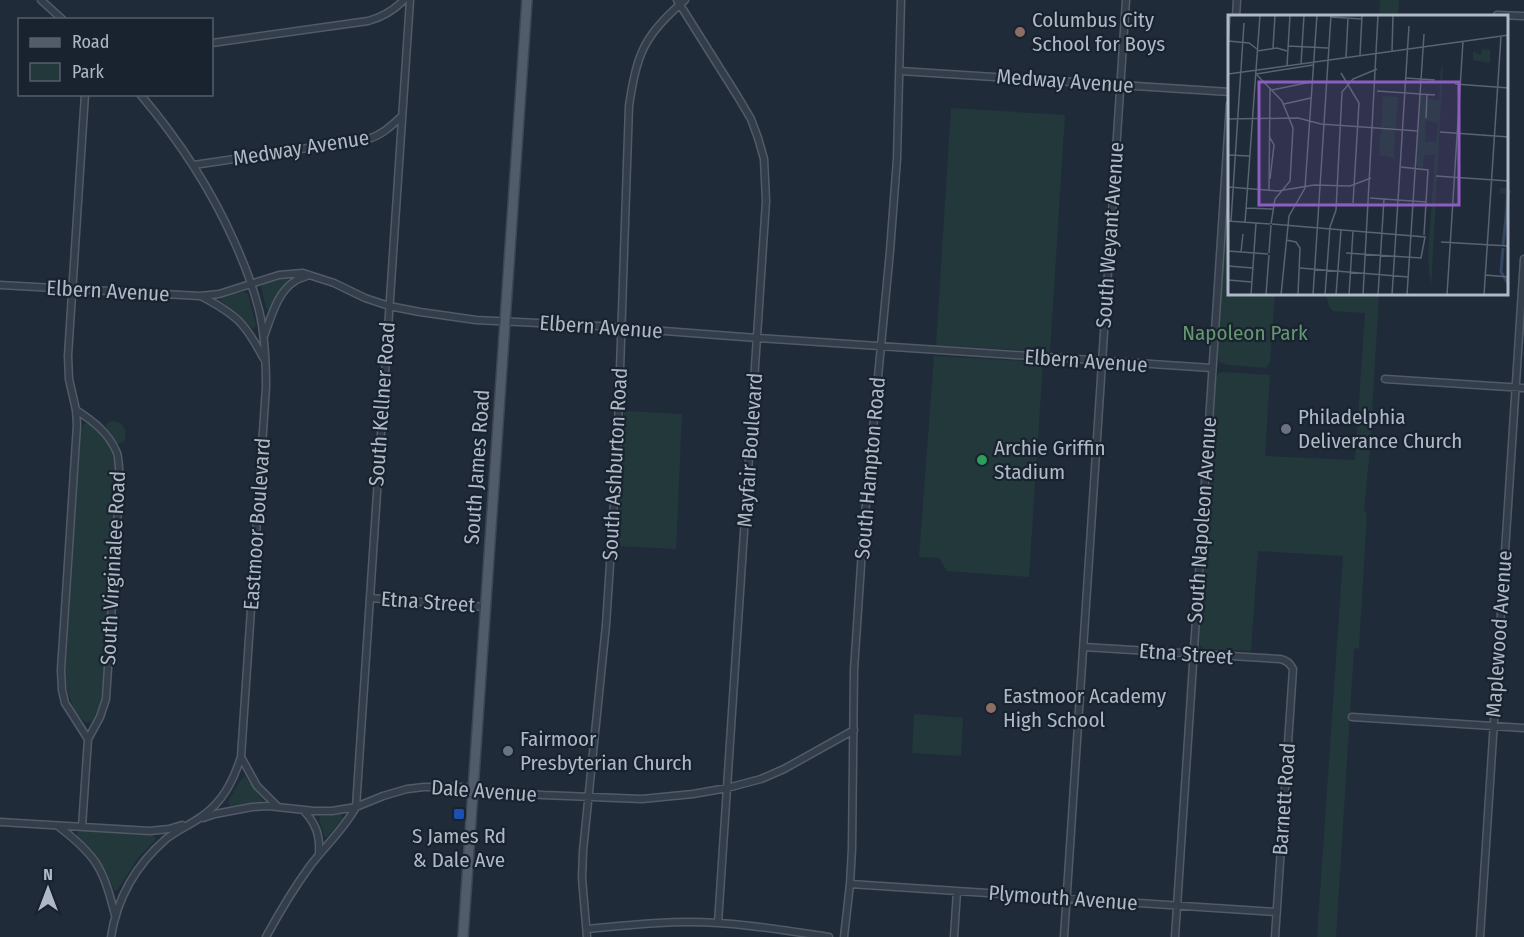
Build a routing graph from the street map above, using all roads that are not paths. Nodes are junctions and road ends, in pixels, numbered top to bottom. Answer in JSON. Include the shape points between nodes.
{"nodes":[{"id":1,"x":42,"y":0,"type":"edge"},
{"id":2,"x":404,"y":0,"type":"edge"},
{"id":3,"x":410,"y":0,"type":"edge"},
{"id":4,"x":527,"y":0,"type":"edge"},
{"id":5,"x":901,"y":0,"type":"edge"},
{"id":6,"x":1125,"y":0,"type":"edge"},
{"id":7,"x":1237,"y":0,"type":"edge"},
{"id":8,"x":680,"y":2,"type":"edge"},
{"id":9,"x":1236,"y":15,"type":"edge"},
{"id":10,"x":1509,"y":15,"type":"edge"},
{"id":11,"x":1524,"y":16,"type":"edge"},
{"id":12,"x":61,"y":18,"type":"edge"},
{"id":13,"x":213,"y":43,"type":"edge"},
{"id":14,"x":900,"y":71,"type":"junction"},
{"id":15,"x":1120,"y":84,"type":"junction"},
{"id":16,"x":1228,"y":92,"type":"edge"},
{"id":17,"x":85,"y":96,"type":"edge"},
{"id":18,"x":142,"y":96,"type":"edge"},
{"id":19,"x":402,"y":116,"type":"junction"},
{"id":20,"x":1228,"y":133,"type":"edge"},
{"id":21,"x":194,"y":165,"type":"junction"},
{"id":22,"x":1524,"y":259,"type":"edge"},
{"id":23,"x":309,"y":275,"type":"junction"},
{"id":24,"x":252,"y":284,"type":"junction"},
{"id":25,"x":0,"y":285,"type":"edge"},
{"id":26,"x":72,"y":288,"type":"junction"},
{"id":27,"x":200,"y":296,"type":"junction"},
{"id":28,"x":389,"y":306,"type":"junction"},
{"id":29,"x":505,"y":321,"type":"junction"},
{"id":30,"x":621,"y":328,"type":"junction"},
{"id":31,"x":264,"y":336,"type":"junction"},
{"id":32,"x":757,"y":338,"type":"junction"},
{"id":33,"x":881,"y":346,"type":"junction"},
{"id":34,"x":1102,"y":362,"type":"junction"},
{"id":35,"x":266,"y":364,"type":"junction"},
{"id":36,"x":1212,"y":368,"type":"junction"},
{"id":37,"x":1386,"y":379,"type":"dead end"},
{"id":38,"x":1516,"y":388,"type":"junction"},
{"id":39,"x":1524,"y":388,"type":"edge"},
{"id":40,"x":76,"y":410,"type":"junction"},
{"id":41,"x":369,"y":598,"type":"junction"},
{"id":42,"x":486,"y":607,"type":"junction"},
{"id":43,"x":1084,"y":647,"type":"junction"},
{"id":44,"x":1194,"y":654,"type":"junction"},
{"id":45,"x":1289,"y":662,"type":"joint"},
{"id":46,"x":1352,"y":717,"type":"dead end"},
{"id":47,"x":1494,"y":726,"type":"junction"},
{"id":48,"x":1524,"y":728,"type":"edge"},
{"id":49,"x":854,"y":730,"type":"junction"},
{"id":50,"x":88,"y":740,"type":"junction"},
{"id":51,"x":241,"y":757,"type":"junction"},
{"id":52,"x":727,"y":788,"type":"junction"},
{"id":53,"x":473,"y":789,"type":"junction"},
{"id":54,"x":589,"y":796,"type":"junction"},
{"id":55,"x":279,"y":807,"type":"junction"},
{"id":56,"x":356,"y":807,"type":"junction"},
{"id":57,"x":304,"y":811,"type":"junction"},
{"id":58,"x":194,"y":821,"type":"junction"},
{"id":59,"x":0,"y":822,"type":"edge"},
{"id":60,"x":57,"y":825,"type":"junction"},
{"id":61,"x":82,"y":827,"type":"junction"},
{"id":62,"x":319,"y":854,"type":"junction"},
{"id":63,"x":850,"y":884,"type":"junction"},
{"id":64,"x":957,"y":891,"type":"junction"},
{"id":65,"x":1067,"y":898,"type":"junction"},
{"id":66,"x":1177,"y":905,"type":"junction"},
{"id":67,"x":1277,"y":912,"type":"junction"},
{"id":68,"x":115,"y":916,"type":"junction"},
{"id":69,"x":718,"y":923,"type":"junction"},
{"id":70,"x":587,"y":929,"type":"junction"},
{"id":71,"x":111,"y":937,"type":"edge"},
{"id":72,"x":266,"y":937,"type":"edge"},
{"id":73,"x":463,"y":937,"type":"edge"},
{"id":74,"x":587,"y":937,"type":"edge"},
{"id":75,"x":829,"y":937,"type":"edge"},
{"id":76,"x":844,"y":937,"type":"edge"},
{"id":77,"x":954,"y":937,"type":"edge"},
{"id":78,"x":1064,"y":937,"type":"edge"},
{"id":79,"x":1175,"y":937,"type":"edge"},
{"id":80,"x":1275,"y":937,"type":"edge"},
{"id":81,"x":1480,"y":937,"type":"edge"}],
"edges":[{"from":1,"to":12,"type":"street"},
{"from":2,"to":13,"type":"street","via":[[385,16],[368,21]]},
{"from":3,"to":19,"type":"street","name":"South Kellner Road"},
{"from":4,"to":29,"type":"main road","name":"South James Road"},
{"from":5,"to":14,"type":"street","name":"South Hampton Road"},
{"from":6,"to":15,"type":"street","name":"South Weyant Avenue"},
{"from":7,"to":9,"type":"street"},
{"from":8,"to":30,"type":"street","name":"South Ashburton Road","via":[[648,39],[634,74],[627,124]]},
{"from":8,"to":32,"type":"street","name":"Mayfair Boulevard","via":[[742,104],[764,159],[766,201]]},
{"from":10,"to":11,"type":"street"},
{"from":14,"to":15,"type":"street","name":"Medway Avenue"},
{"from":14,"to":33,"type":"street","name":"South Hampton Road","via":[[897,159]]},
{"from":15,"to":16,"type":"street","name":"Medway Avenue"},
{"from":15,"to":34,"type":"street","name":"South Weyant Avenue"},
{"from":17,"to":26,"type":"street","name":"South Virginialee Road"},
{"from":18,"to":21,"type":"street","name":"Eastmoor Boulevard"},
{"from":19,"to":21,"type":"street","name":"Medway Avenue","via":[[384,132],[368,139]]},
{"from":19,"to":28,"type":"street","name":"South Kellner Road"},
{"from":20,"to":36,"type":"street","name":"South Napoleon Avenue"},
{"from":21,"to":24,"type":"street","name":"Eastmoor Boulevard","via":[[218,207]]},
{"from":22,"to":38,"type":"street","name":"Maplewood Avenue"},
{"from":23,"to":24,"type":"street","name":"Elbern Avenue","via":[[287,273]]},
{"from":23,"to":28,"type":"street","name":"Elbern Avenue"},
{"from":23,"to":31,"type":"street","via":[[294,281],[284,292]]},
{"from":24,"to":27,"type":"street","name":"Elbern Avenue"},
{"from":24,"to":31,"type":"street","name":"Eastmoor Boulevard"},
{"from":25,"to":26,"type":"street","name":"Elbern Avenue"},
{"from":26,"to":27,"type":"street","name":"Elbern Avenue"},
{"from":26,"to":40,"type":"street","name":"South Virginialee Road","via":[[68,371]]},
{"from":27,"to":35,"type":"street","via":[[234,315],[252,336]]},
{"from":28,"to":29,"type":"street","name":"Elbern Avenue"},
{"from":28,"to":41,"type":"street","name":"South Kellner Road"},
{"from":29,"to":30,"type":"street","name":"Elbern Avenue"},
{"from":29,"to":42,"type":"main road","name":"South James Road"},
{"from":30,"to":32,"type":"street","name":"Elbern Avenue"},
{"from":30,"to":54,"type":"street","name":"South Ashburton Road","via":[[606,625]]},
{"from":31,"to":35,"type":"street","name":"Eastmoor Boulevard"},
{"from":32,"to":33,"type":"street","name":"Elbern Avenue"},
{"from":32,"to":52,"type":"street","name":"Mayfair Boulevard"},
{"from":33,"to":34,"type":"street","name":"Elbern Avenue"},
{"from":33,"to":49,"type":"street","name":"South Hampton Road","via":[[863,535]]},
{"from":34,"to":36,"type":"street","name":"Elbern Avenue"},
{"from":34,"to":43,"type":"street","name":"South Weyant Avenue"},
{"from":35,"to":51,"type":"street","name":"Eastmoor Boulevard"},
{"from":36,"to":44,"type":"street","name":"South Napoleon Avenue"},
{"from":37,"to":38,"type":"street"},
{"from":38,"to":39,"type":"street"},
{"from":38,"to":47,"type":"street","name":"Maplewood Avenue"},
{"from":40,"to":50,"type":"street","name":"South Virginialee Road","via":[[61,683],[65,703]]},
{"from":40,"to":50,"type":"street","name":"South Virginialee Road","via":[[108,437],[117,454],[120,478],[106,699]]},
{"from":41,"to":42,"type":"street","name":"Etna Street"},
{"from":41,"to":56,"type":"street","name":"South Kellner Road"},
{"from":42,"to":53,"type":"main road","name":"South James Road"},
{"from":43,"to":44,"type":"street","name":"Etna Street"},
{"from":43,"to":65,"type":"street","name":"South Weyant Avenue"},
{"from":44,"to":45,"type":"street","name":"Etna Street"},
{"from":44,"to":66,"type":"street","name":"South Napoleon Avenue"},
{"from":45,"to":67,"type":"street","name":"Barnett Road","via":[[1293,669]]},
{"from":46,"to":47,"type":"street"},
{"from":47,"to":48,"type":"street"},
{"from":47,"to":81,"type":"street","name":"Maplewood Avenue"},
{"from":49,"to":52,"type":"street","name":"Dale Avenue","via":[[784,769]]},
{"from":49,"to":63,"type":"street","name":"South Hampton Road"},
{"from":50,"to":61,"type":"street","name":"South Virginialee Road"},
{"from":51,"to":55,"type":"street","via":[[257,786]]},
{"from":51,"to":58,"type":"street","name":"Eastmoor Boulevard","via":[[226,792],[213,808]]},
{"from":52,"to":54,"type":"street","name":"Dale Avenue","via":[[660,798]]},
{"from":52,"to":69,"type":"street","name":"Mayfair Boulevard"},
{"from":53,"to":54,"type":"street","name":"Dale Avenue"},
{"from":53,"to":56,"type":"street","name":"Dale Avenue","via":[[407,789]]},
{"from":53,"to":73,"type":"main road","name":"South James Road"},
{"from":54,"to":70,"type":"street","name":"South Ashburton Road","via":[[582,878]]},
{"from":55,"to":57,"type":"street","name":"Dale Avenue"},
{"from":55,"to":58,"type":"street","name":"Dale Avenue","via":[[252,807]]},
{"from":56,"to":57,"type":"street","name":"Dale Avenue"},
{"from":56,"to":62,"type":"street"},
{"from":57,"to":62,"type":"street","via":[[317,829]]},
{"from":58,"to":61,"type":"street","name":"Dale Avenue","via":[[150,831]]},
{"from":58,"to":68,"type":"street","name":"Eastmoor Boulevard","via":[[167,838],[137,870]]},
{"from":59,"to":60,"type":"street","name":"Dale Avenue"},
{"from":60,"to":61,"type":"street","name":"Dale Avenue"},
{"from":60,"to":68,"type":"street","via":[[87,850],[99,867]]},
{"from":62,"to":72,"type":"street"},
{"from":63,"to":64,"type":"street","name":"Plymouth Avenue"},
{"from":63,"to":76,"type":"street","name":"South Hampton Road"},
{"from":64,"to":65,"type":"street","name":"Plymouth Avenue"},
{"from":64,"to":77,"type":"street"},
{"from":65,"to":66,"type":"street","name":"Plymouth Avenue"},
{"from":65,"to":78,"type":"street","name":"South Weyant Avenue"},
{"from":66,"to":67,"type":"street","name":"Plymouth Avenue"},
{"from":66,"to":79,"type":"street","name":"South Napoleon Avenue"},
{"from":67,"to":80,"type":"street","name":"Barnett Road"},
{"from":68,"to":71,"type":"street","name":"Eastmoor Boulevard"},
{"from":69,"to":70,"type":"street","via":[[689,921]]},
{"from":69,"to":75,"type":"street"},
{"from":70,"to":74,"type":"street","name":"South Ashburton Road"}]}
